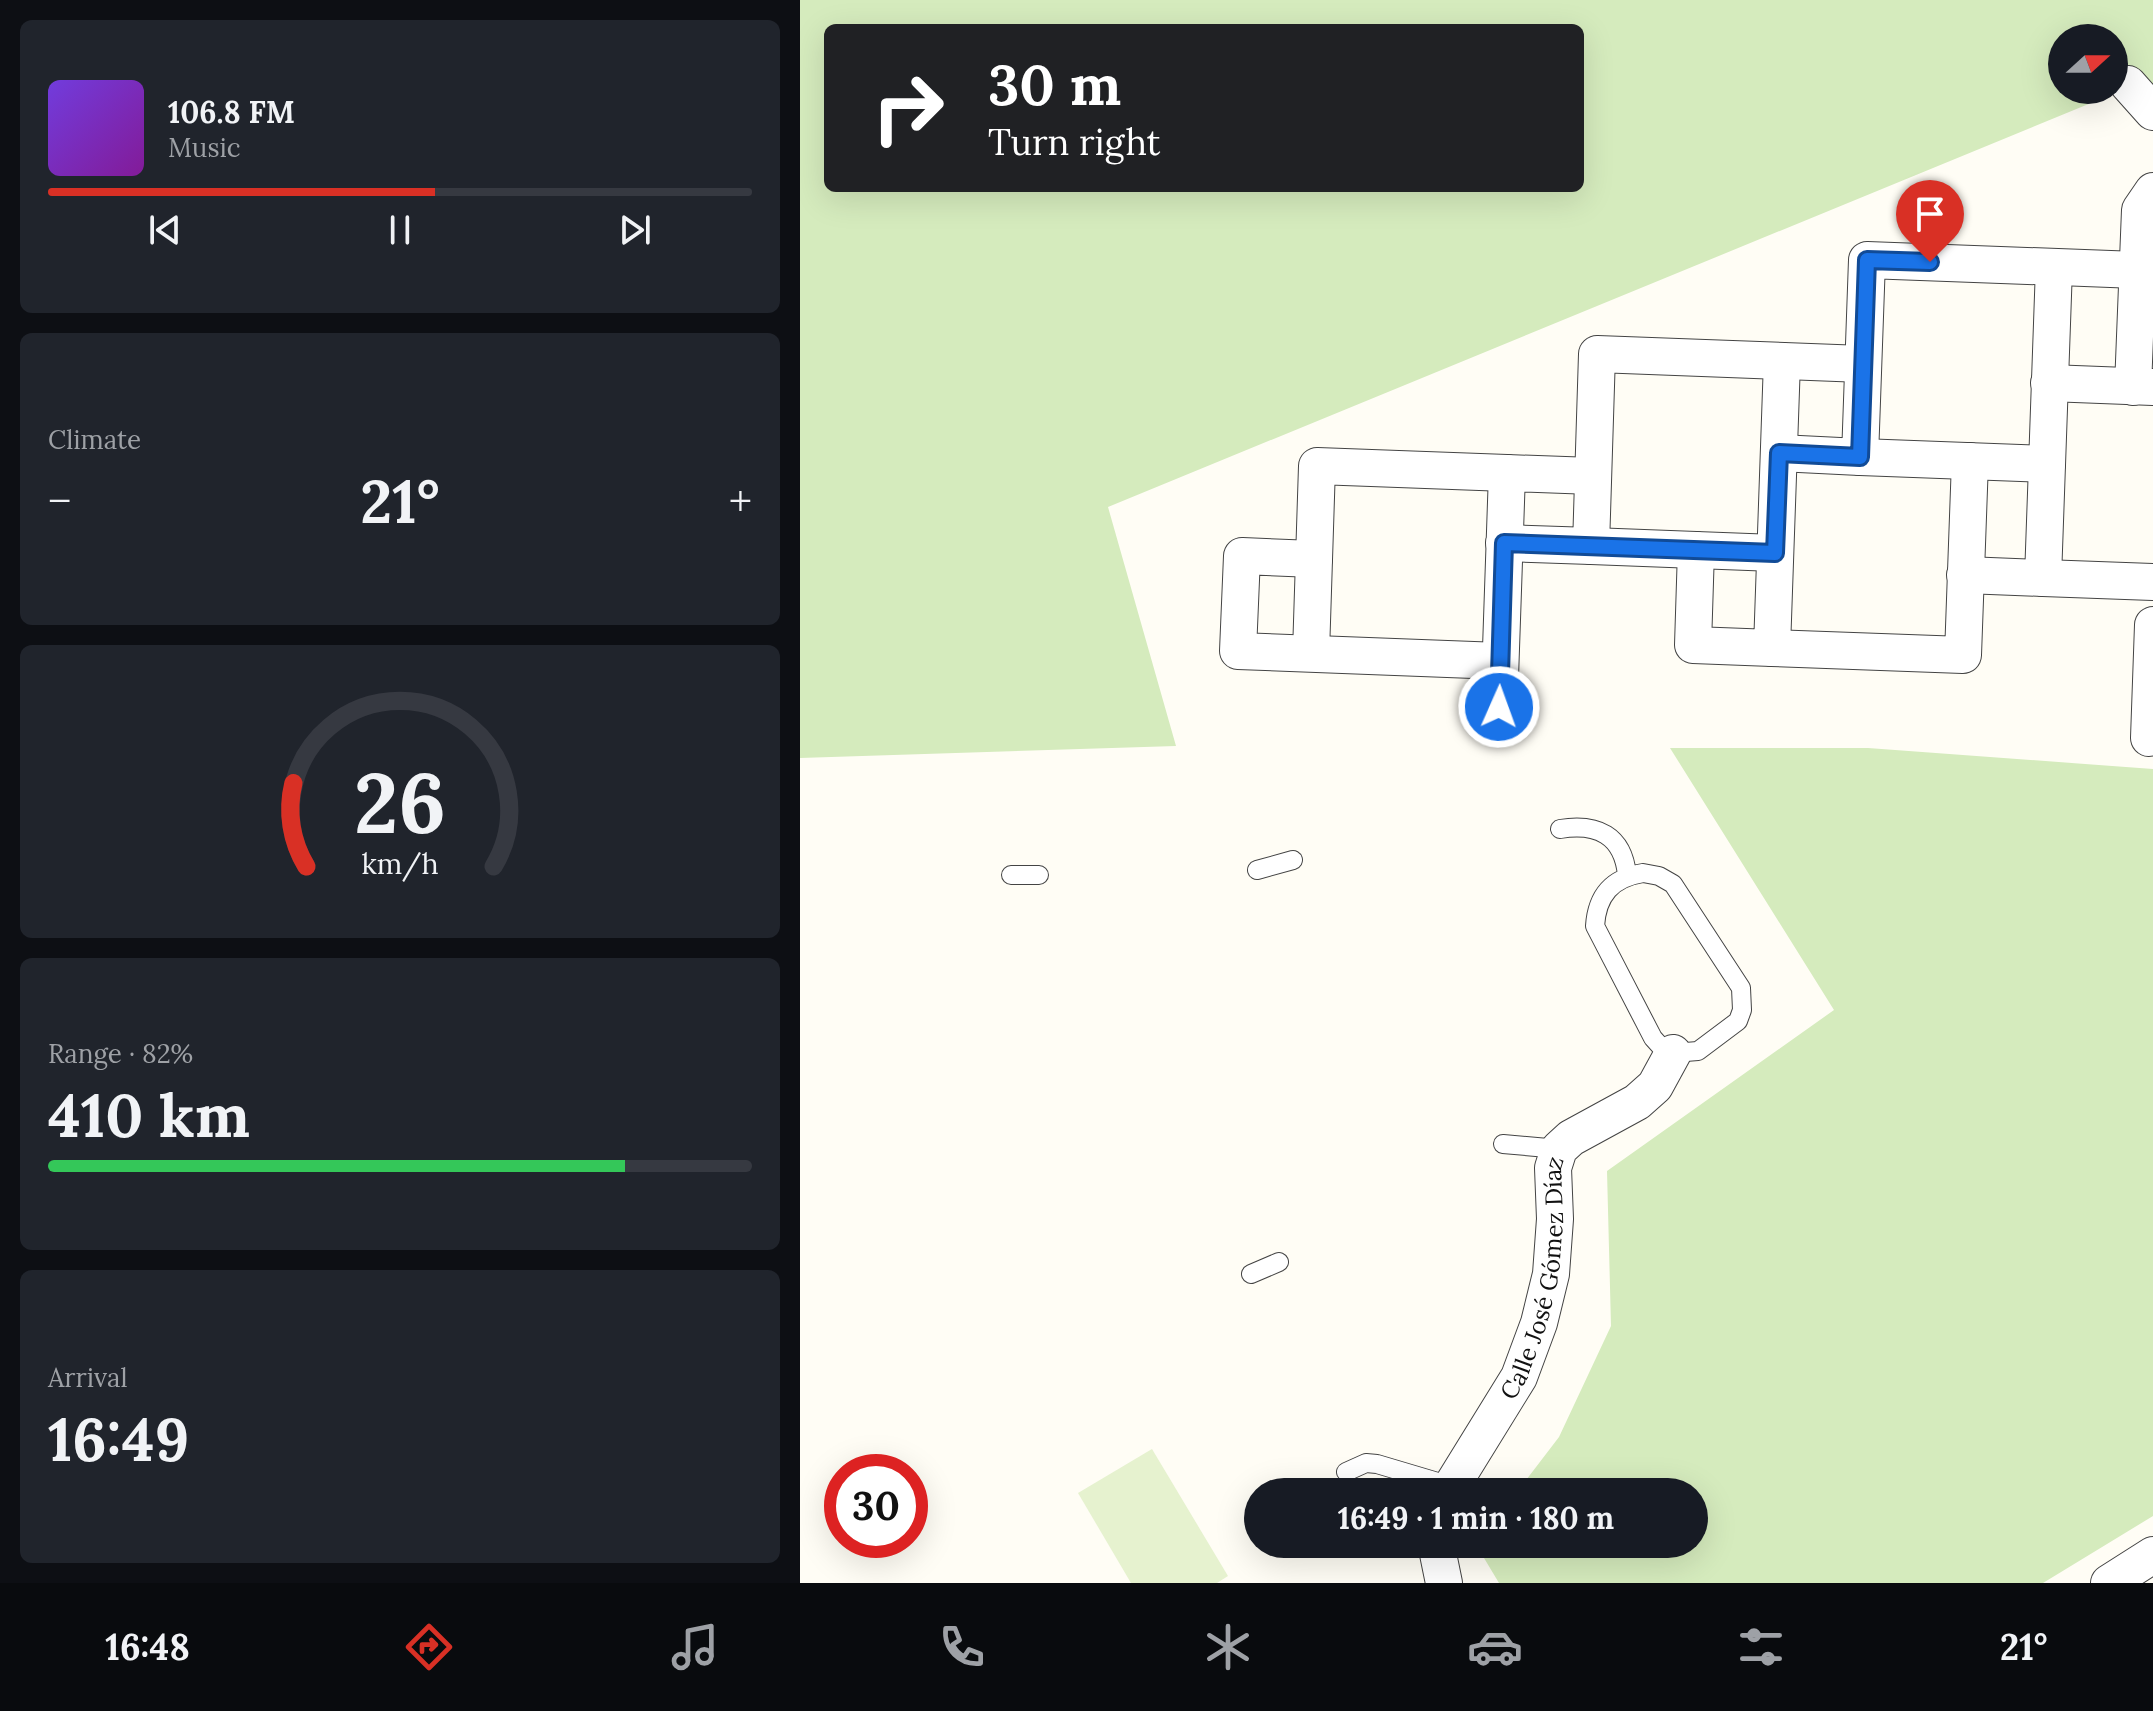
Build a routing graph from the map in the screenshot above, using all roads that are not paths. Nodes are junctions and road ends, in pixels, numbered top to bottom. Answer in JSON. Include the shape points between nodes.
{"nodes":[{"id":1,"x":2128,"y":84,"type":"dead end"},
{"id":2,"x":2153,"y":112,"type":"edge"},
{"id":3,"x":2153,"y":191,"type":"edge"},
{"id":4,"x":2054,"y":267,"type":"junction"},
{"id":5,"x":2137,"y":270,"type":"junction"},
{"id":6,"x":1782,"y":361,"type":"junction"},
{"id":7,"x":1863,"y":364,"type":"junction"},
{"id":8,"x":2049,"y":383,"type":"junction"},
{"id":9,"x":2143,"y":387,"type":"edge"},
{"id":10,"x":1779,"y":453,"type":"junction"},
{"id":11,"x":1860,"y":457,"type":"junction"},
{"id":12,"x":1970,"y":461,"type":"junction"},
{"id":13,"x":2047,"y":464,"type":"junction"},
{"id":14,"x":1507,"y":473,"type":"junction"},
{"id":15,"x":1593,"y":476,"type":"junction"},
{"id":16,"x":1504,"y":543,"type":"junction"},
{"id":17,"x":1591,"y":546,"type":"junction"},
{"id":18,"x":1696,"y":550,"type":"junction"},
{"id":19,"x":1775,"y":553,"type":"junction"},
{"id":20,"x":1314,"y":559,"type":"junction"},
{"id":21,"x":1965,"y":575,"type":"junction"},
{"id":22,"x":2043,"y":578,"type":"junction"},
{"id":23,"x":2153,"y":582,"type":"edge"},
{"id":24,"x":2153,"y":625,"type":"edge"},
{"id":25,"x":1772,"y":648,"type":"junction"},
{"id":26,"x":1311,"y":653,"type":"junction"},
{"id":27,"x":1500,"y":661,"type":"junction"},
{"id":28,"x":2152,"y":677,"type":"edge"},
{"id":29,"x":1499,"y":707,"type":"dead end"},
{"id":30,"x":2149,"y":738,"type":"dead end"},
{"id":31,"x":1560,"y":829,"type":"dead end"},
{"id":32,"x":1293,"y":860,"type":"dead end"},
{"id":33,"x":1257,"y":870,"type":"dead end"},
{"id":34,"x":1011,"y":875,"type":"dead end"},
{"id":35,"x":1039,"y":875,"type":"dead end"},
{"id":36,"x":1627,"y":875,"type":"junction"},
{"id":37,"x":1673,"y":1053,"type":"junction"},
{"id":38,"x":1503,"y":1144,"type":"dead end"},
{"id":39,"x":1559,"y":1149,"type":"junction"},
{"id":40,"x":1279,"y":1262,"type":"dead end"},
{"id":41,"x":1251,"y":1274,"type":"dead end"},
{"id":42,"x":1346,"y":1472,"type":"dead end"},
{"id":43,"x":1417,"y":1478,"type":"edge"},
{"id":44,"x":1456,"y":1478,"type":"edge"},
{"id":45,"x":2153,"y":1555,"type":"edge"},
{"id":46,"x":1438,"y":1558,"type":"edge"},
{"id":47,"x":1444,"y":1583,"type":"edge"},
{"id":48,"x":2109,"y":1583,"type":"edge"}],
"edges":[{"from":1,"to":2,"type":"street"},
{"from":3,"to":5,"type":"street","via":[[2140,210]]},
{"from":4,"to":5,"type":"street"},
{"from":4,"to":7,"type":"street","via":[[1867,260]]},
{"from":4,"to":8,"type":"street"},
{"from":5,"to":9,"type":"street"},
{"from":6,"to":7,"type":"street"},
{"from":6,"to":10,"type":"street"},
{"from":6,"to":15,"type":"street","via":[[1597,354]]},
{"from":7,"to":11,"type":"street"},
{"from":8,"to":9,"type":"street"},
{"from":8,"to":13,"type":"street"},
{"from":10,"to":11,"type":"street"},
{"from":10,"to":19,"type":"street"},
{"from":11,"to":12,"type":"street"},
{"from":12,"to":13,"type":"street"},
{"from":12,"to":21,"type":"street"},
{"from":13,"to":22,"type":"street"},
{"from":14,"to":15,"type":"street"},
{"from":14,"to":16,"type":"street"},
{"from":14,"to":20,"type":"street","via":[[1317,466]]},
{"from":15,"to":17,"type":"street"},
{"from":16,"to":17,"type":"street"},
{"from":16,"to":27,"type":"street"},
{"from":17,"to":18,"type":"street"},
{"from":18,"to":19,"type":"street"},
{"from":18,"to":25,"type":"street","via":[[1693,645]]},
{"from":19,"to":25,"type":"street"},
{"from":20,"to":26,"type":"street"},
{"from":20,"to":26,"type":"street","via":[[1242,556],[1238,651]]},
{"from":21,"to":22,"type":"street"},
{"from":21,"to":25,"type":"street","via":[[1963,655]]},
{"from":22,"to":23,"type":"street"},
{"from":24,"to":28,"type":"street"},
{"from":26,"to":27,"type":"street"},
{"from":27,"to":29,"type":"street"},
{"from":28,"to":30,"type":"street"},
{"from":31,"to":36,"type":"lane","via":[[1582,825],[1611,838],[1620,848]]},
{"from":32,"to":33,"type":"lane"},
{"from":34,"to":35,"type":"lane"},
{"from":36,"to":37,"type":"lane","via":[[1602,895],[1595,926],[1653,1038]]},
{"from":36,"to":37,"type":"lane","via":[[1659,876],[1673,884],[1741,988],[1738,1021],[1698,1051]]},
{"from":37,"to":39,"type":"street","name":"Calle José Gómez Díaz","via":[[1655,1086],[1637,1102]]},
{"from":38,"to":39,"type":"lane"},
{"from":39,"to":44,"type":"street","name":"Calle José Gómez Díaz","via":[[1553,1168],[1551,1274],[1539,1323],[1519,1377]]},
{"from":40,"to":41,"type":"lane"},
{"from":42,"to":43,"type":"lane","via":[[1366,1463]]},
{"from":45,"to":48,"type":"street"},
{"from":46,"to":47,"type":"street"}]}
